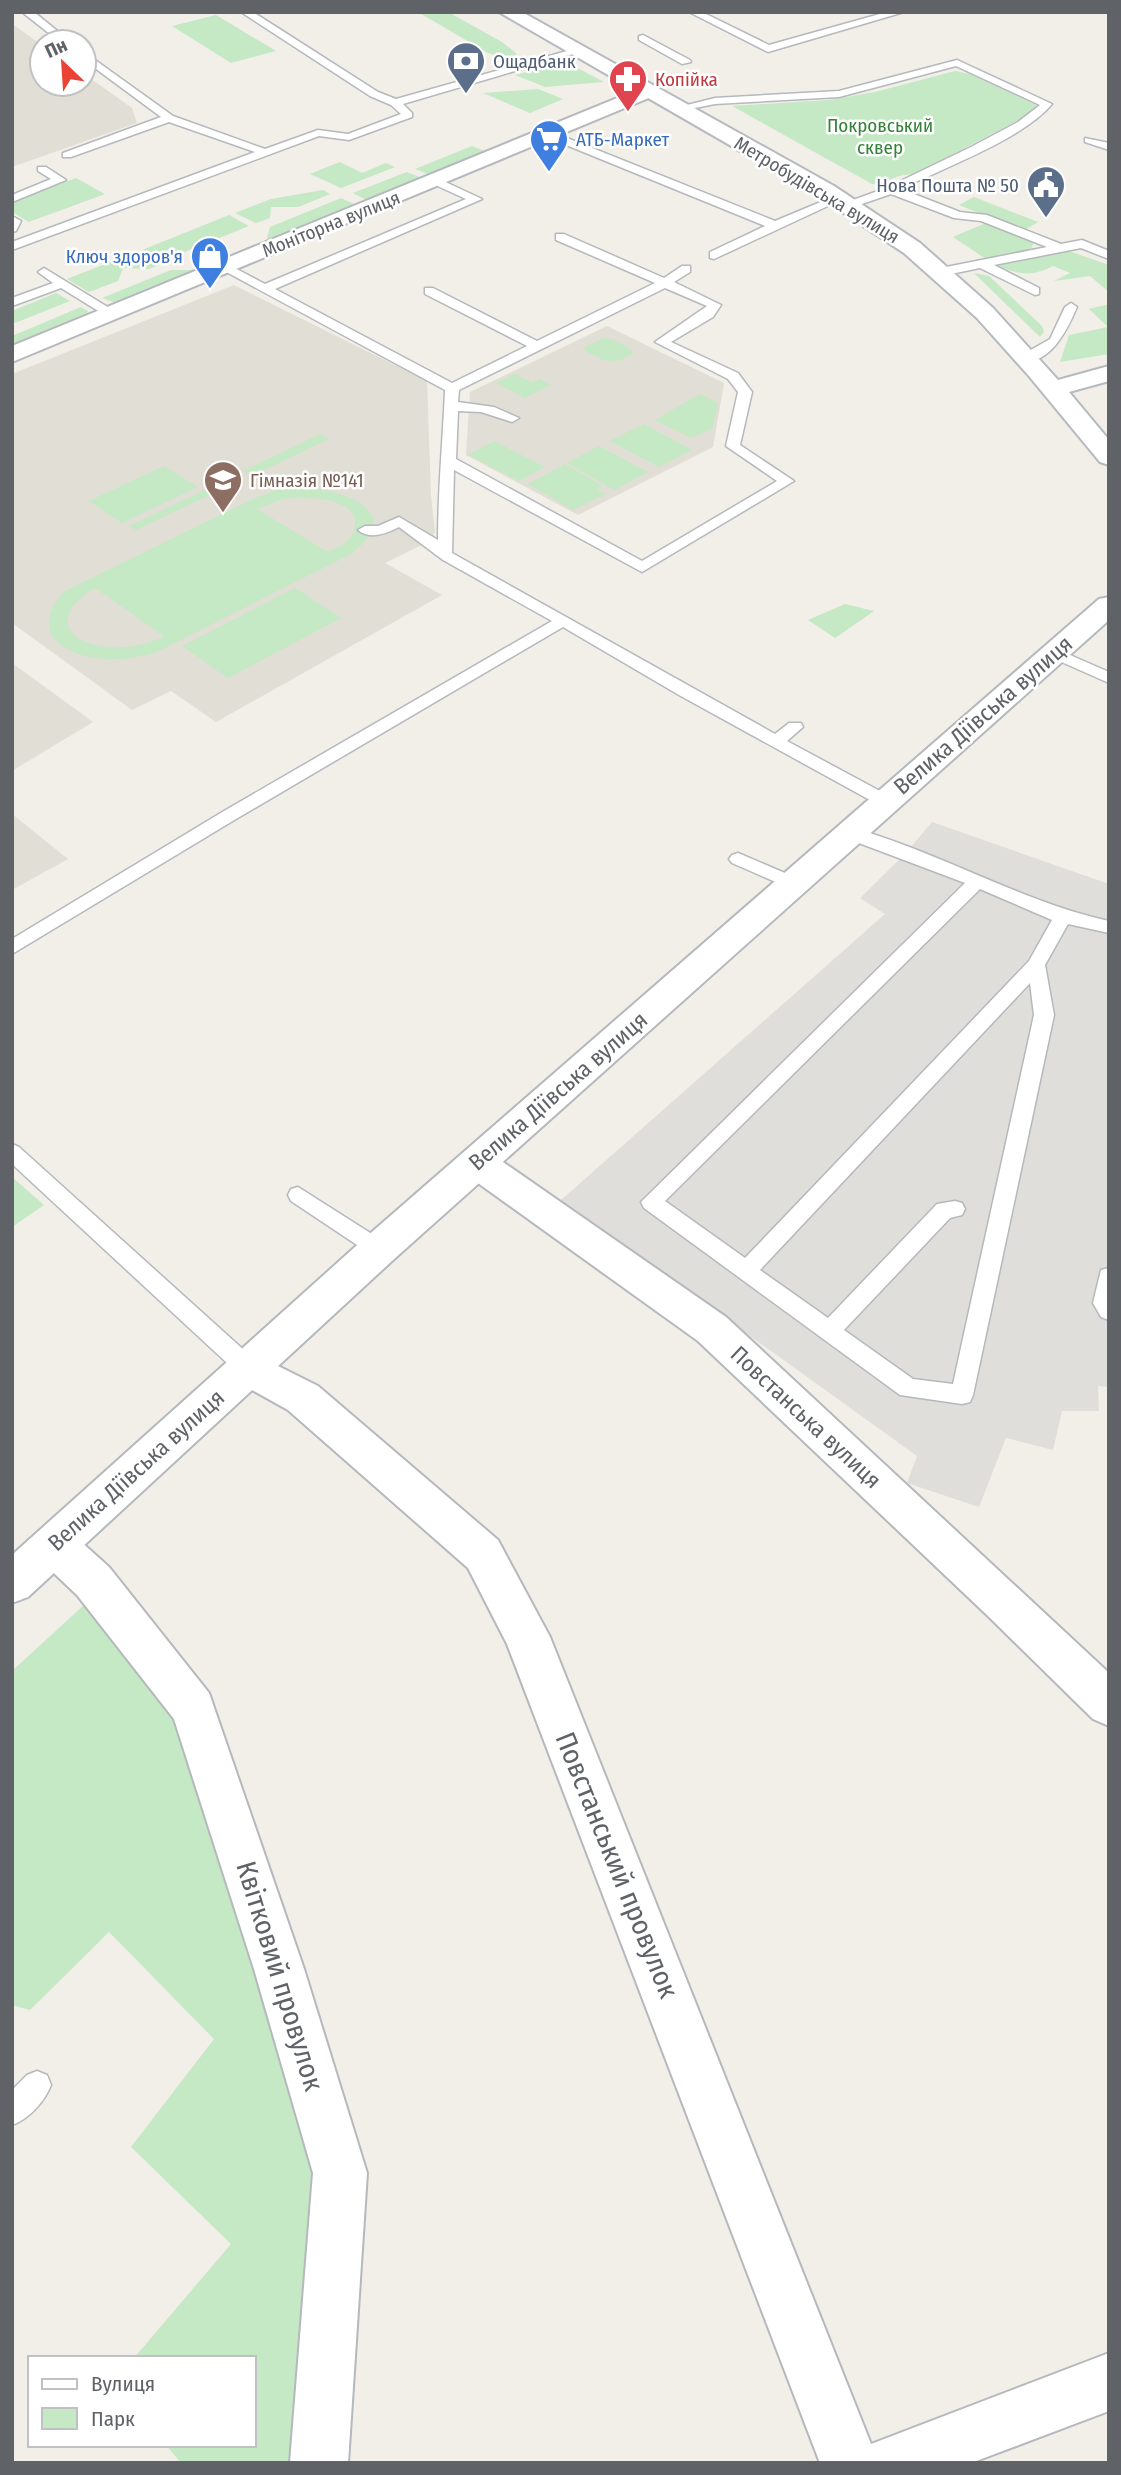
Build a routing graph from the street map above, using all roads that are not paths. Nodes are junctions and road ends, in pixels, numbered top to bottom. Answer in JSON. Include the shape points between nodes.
{"nodes":[{"id":1,"x":27,"y":12,"type":"edge"},
{"id":2,"x":246,"y":12,"type":"edge"},
{"id":3,"x":508,"y":12,"type":"edge"},
{"id":4,"x":695,"y":12,"type":"edge"},
{"id":5,"x":899,"y":12,"type":"edge"},
{"id":6,"x":48,"y":28,"type":"edge"},
{"id":7,"x":730,"y":30,"type":"junction"},
{"id":8,"x":709,"y":36,"type":"dead end"},
{"id":9,"x":643,"y":38,"type":"dead end"},
{"id":10,"x":679,"y":45,"type":"dead end"},
{"id":11,"x":664,"y":50,"type":"junction"},
{"id":12,"x":578,"y":51,"type":"junction"},
{"id":13,"x":686,"y":62,"type":"dead end"},
{"id":14,"x":98,"y":65,"type":"edge"},
{"id":15,"x":1026,"y":84,"type":"dead end"},
{"id":16,"x":1011,"y":88,"type":"junction"},
{"id":17,"x":649,"y":91,"type":"junction"},
{"id":18,"x":395,"y":103,"type":"junction"},
{"id":19,"x":680,"y":108,"type":"junction"},
{"id":20,"x":169,"y":118,"type":"junction"},
{"id":21,"x":548,"y":134,"type":"junction"},
{"id":22,"x":1089,"y":141,"type":"dead end"},
{"id":23,"x":1109,"y":147,"type":"edge"},
{"id":24,"x":264,"y":152,"type":"junction"},
{"id":25,"x":66,"y":155,"type":"dead end"},
{"id":26,"x":42,"y":169,"type":"dead end"},
{"id":27,"x":435,"y":181,"type":"junction"},
{"id":28,"x":12,"y":185,"type":"edge"},
{"id":29,"x":890,"y":190,"type":"junction"},
{"id":30,"x":27,"y":193,"type":"junction"},
{"id":31,"x":12,"y":199,"type":"edge"},
{"id":32,"x":844,"y":202,"type":"junction"},
{"id":33,"x":12,"y":220,"type":"edge"},
{"id":34,"x":775,"y":225,"type":"junction"},
{"id":35,"x":12,"y":228,"type":"edge"},
{"id":36,"x":561,"y":237,"type":"dead end"},
{"id":37,"x":1057,"y":247,"type":"junction"},
{"id":38,"x":15,"y":252,"type":"edge"},
{"id":39,"x":715,"y":255,"type":"dead end"},
{"id":40,"x":1109,"y":255,"type":"edge"},
{"id":41,"x":982,"y":264,"type":"junction"},
{"id":42,"x":225,"y":268,"type":"junction"},
{"id":43,"x":686,"y":269,"type":"dead end"},
{"id":44,"x":44,"y":272,"type":"dead end"},
{"id":45,"x":941,"y":272,"type":"junction"},
{"id":46,"x":62,"y":283,"type":"junction"},
{"id":47,"x":665,"y":283,"type":"junction"},
{"id":48,"x":1040,"y":288,"type":"dead end"},
{"id":49,"x":265,"y":289,"type":"junction"},
{"id":50,"x":429,"y":291,"type":"dead end"},
{"id":51,"x":12,"y":302,"type":"edge"},
{"id":52,"x":1063,"y":311,"type":"dead end"},
{"id":53,"x":113,"y":314,"type":"junction"},
{"id":54,"x":537,"y":346,"type":"junction"},
{"id":55,"x":12,"y":355,"type":"edge"},
{"id":56,"x":1027,"y":358,"type":"junction"},
{"id":57,"x":1109,"y":373,"type":"edge"},
{"id":58,"x":452,"y":388,"type":"junction"},
{"id":59,"x":1053,"y":389,"type":"junction"},
{"id":60,"x":449,"y":407,"type":"junction"},
{"id":61,"x":512,"y":418,"type":"dead end"},
{"id":62,"x":1109,"y":457,"type":"edge"},
{"id":63,"x":449,"y":461,"type":"junction"},
{"id":64,"x":366,"y":530,"type":"dead end"},
{"id":65,"x":445,"y":555,"type":"junction"},
{"id":66,"x":1109,"y":605,"type":"edge"},
{"id":67,"x":563,"y":621,"type":"junction"},
{"id":68,"x":1054,"y":653,"type":"junction"},
{"id":69,"x":1109,"y":678,"type":"edge"},
{"id":70,"x":795,"y":727,"type":"dead end"},
{"id":71,"x":775,"y":742,"type":"junction"},
{"id":72,"x":885,"y":801,"type":"junction"},
{"id":73,"x":849,"y":833,"type":"junction"},
{"id":74,"x":738,"y":859,"type":"dead end"},
{"id":75,"x":977,"y":881,"type":"junction"},
{"id":76,"x":793,"y":883,"type":"junction"},
{"id":77,"x":1063,"y":917,"type":"junction"},
{"id":78,"x":1109,"y":927,"type":"edge"},
{"id":79,"x":12,"y":948,"type":"edge"},
{"id":80,"x":1036,"y":965,"type":"junction"},
{"id":81,"x":12,"y":1152,"type":"edge"},
{"id":82,"x":477,"y":1163,"type":"junction"},
{"id":83,"x":298,"y":1195,"type":"dead end"},
{"id":84,"x":955,"y":1209,"type":"dead end"},
{"id":85,"x":379,"y":1249,"type":"junction"},
{"id":86,"x":746,"y":1271,"type":"junction"},
{"id":87,"x":1109,"y":1276,"type":"edge"},
{"id":88,"x":1109,"y":1311,"type":"edge"},
{"id":89,"x":829,"y":1331,"type":"junction"},
{"id":90,"x":248,"y":1368,"type":"junction"},
{"id":91,"x":54,"y":1545,"type":"junction"},
{"id":92,"x":12,"y":1583,"type":"edge"},
{"id":93,"x":1109,"y":1704,"type":"edge"},
{"id":94,"x":37,"y":2085,"type":"dead end"},
{"id":95,"x":12,"y":2111,"type":"edge"},
{"id":96,"x":1109,"y":2382,"type":"edge"},
{"id":97,"x":319,"y":2463,"type":"edge"},
{"id":98,"x":849,"y":2463,"type":"edge"},
{"id":99,"x":892,"y":2463,"type":"edge"}],
"edges":[{"from":1,"to":6,"type":"lane"},
{"from":2,"to":18,"type":"lane"},
{"from":3,"to":12,"type":"street","name":"Метробудівська вулиця"},
{"from":4,"to":7,"type":"lane"},
{"from":5,"to":7,"type":"lane","via":[[768,49]]},
{"from":7,"to":8,"type":"lane"},
{"from":9,"to":11,"type":"lane"},
{"from":10,"to":11,"type":"lane"},
{"from":11,"to":13,"type":"lane"},
{"from":12,"to":17,"type":"street","name":"Метробудівська вулиця"},
{"from":12,"to":18,"type":"lane"},
{"from":14,"to":20,"type":"lane"},
{"from":15,"to":16,"type":"lane"},
{"from":16,"to":19,"type":"lane","via":[[957,63],[839,94],[715,101]]},
{"from":16,"to":29,"type":"lane","via":[[1047,104],[1043,112]]},
{"from":17,"to":19,"type":"street","name":"Метробудівська вулиця"},
{"from":17,"to":21,"type":"street","name":"Моніторна вулиця"},
{"from":18,"to":24,"type":"lane","via":[[408,115],[349,137],[317,133]]},
{"from":19,"to":32,"type":"street","name":"Метробудівська вулиця"},
{"from":20,"to":24,"type":"lane"},
{"from":20,"to":25,"type":"lane"},
{"from":21,"to":27,"type":"street","name":"Моніторна вулиця"},
{"from":21,"to":34,"type":"lane"},
{"from":22,"to":23,"type":"lane"},
{"from":24,"to":38,"type":"lane"},
{"from":26,"to":30,"type":"lane","via":[[60,180]]},
{"from":27,"to":42,"type":"street","name":"Моніторна вулиця"},
{"from":27,"to":49,"type":"lane","via":[[476,199]]},
{"from":28,"to":30,"type":"lane"},
{"from":29,"to":32,"type":"lane"},
{"from":29,"to":37,"type":"lane","via":[[958,215],[983,218]]},
{"from":30,"to":31,"type":"lane"},
{"from":32,"to":34,"type":"lane"},
{"from":32,"to":45,"type":"street","name":"Метробудівська вулиця"},
{"from":33,"to":35,"type":"lane"},
{"from":34,"to":39,"type":"lane"},
{"from":36,"to":47,"type":"lane"},
{"from":37,"to":40,"type":"lane","via":[[1082,244]]},
{"from":37,"to":41,"type":"lane"},
{"from":41,"to":45,"type":"lane"},
{"from":41,"to":48,"type":"lane"},
{"from":42,"to":49,"type":"lane"},
{"from":42,"to":53,"type":"street","name":"Моніторна вулиця"},
{"from":43,"to":47,"type":"lane"},
{"from":44,"to":46,"type":"lane"},
{"from":45,"to":56,"type":"street","name":"Метробудівська вулиця"},
{"from":46,"to":51,"type":"lane"},
{"from":46,"to":53,"type":"lane"},
{"from":47,"to":54,"type":"lane"},
{"from":47,"to":63,"type":"lane","via":[[715,305],[661,342],[733,376],[745,392],[733,446],[787,481],[642,567]]},
{"from":49,"to":58,"type":"lane"},
{"from":50,"to":54,"type":"lane"},
{"from":52,"to":56,"type":"lane","via":[[1051,345]]},
{"from":53,"to":55,"type":"street","name":"Моніторна вулиця"},
{"from":54,"to":58,"type":"lane"},
{"from":56,"to":59,"type":"street","name":"Метробудівська вулиця"},
{"from":57,"to":59,"type":"street"},
{"from":58,"to":60,"type":"lane"},
{"from":59,"to":62,"type":"street","name":"Метробудівська вулиця"},
{"from":60,"to":61,"type":"lane","via":[[489,409]]},
{"from":60,"to":63,"type":"lane"},
{"from":63,"to":65,"type":"lane"},
{"from":64,"to":65,"type":"lane","via":[[381,531],[399,521]]},
{"from":65,"to":67,"type":"lane"},
{"from":66,"to":68,"type":"street","name":"Велика Діївська вулиця"},
{"from":67,"to":71,"type":"lane"},
{"from":67,"to":79,"type":"lane"},
{"from":68,"to":69,"type":"lane"},
{"from":68,"to":72,"type":"street","name":"Велика Діївська вулиця"},
{"from":70,"to":71,"type":"lane"},
{"from":71,"to":72,"type":"lane"},
{"from":72,"to":73,"type":"street","name":"Велика Діївська вулиця"},
{"from":73,"to":75,"type":"lane"},
{"from":73,"to":76,"type":"street","name":"Велика Діївська вулиця"},
{"from":74,"to":76,"type":"lane"},
{"from":75,"to":77,"type":"lane"},
{"from":75,"to":86,"type":"lane","via":[[651,1202]]},
{"from":76,"to":82,"type":"street","name":"Велика Діївська вулиця"},
{"from":77,"to":78,"type":"lane"},
{"from":77,"to":80,"type":"lane"},
{"from":80,"to":86,"type":"lane"},
{"from":80,"to":89,"type":"lane","via":[[1044,1015],[962,1395],[908,1388]]},
{"from":81,"to":90,"type":"lane"},
{"from":82,"to":85,"type":"street","name":"Велика Діївська вулиця"},
{"from":82,"to":93,"type":"street","name":"Повстанська вулиця","via":[[712,1329]]},
{"from":83,"to":85,"type":"lane"},
{"from":84,"to":89,"type":"lane","via":[[944,1210]]},
{"from":85,"to":90,"type":"street","name":"Велика Діївська вулиця"},
{"from":86,"to":89,"type":"lane"},
{"from":87,"to":88,"type":"lane","via":[[1104,1303]]},
{"from":90,"to":91,"type":"street","name":"Велика Діївська вулиця"},
{"from":90,"to":98,"type":"street","name":"Повстанський провулок","via":[[303,1398],[483,1554],[527,1637]]},
{"from":91,"to":92,"type":"street","name":"Велика Діївська вулиця"},
{"from":91,"to":97,"type":"street","name":"Квітковий провулок","via":[[93,1581],[193,1708],[340,2173]]},
{"from":94,"to":95,"type":"lane"},
{"from":96,"to":99,"type":"street"}]}
